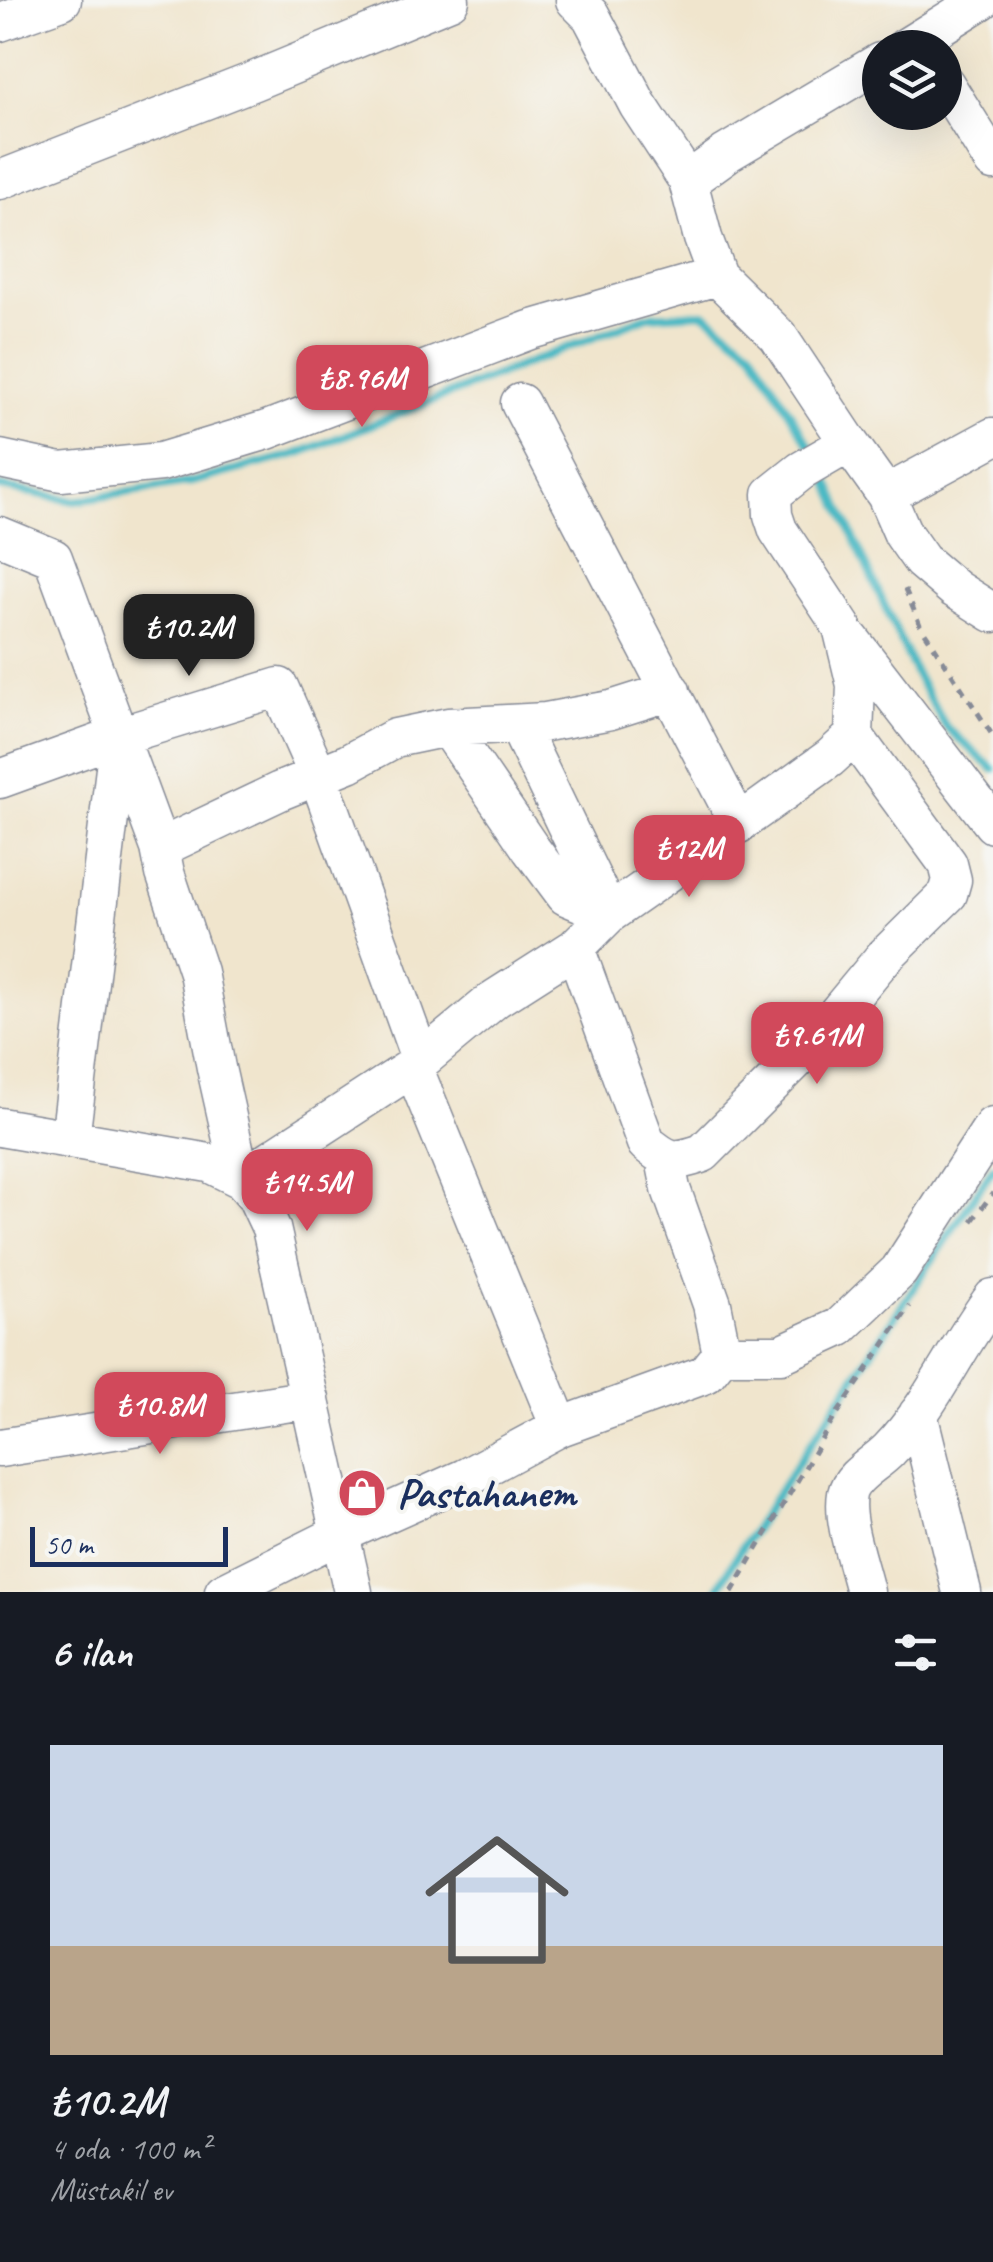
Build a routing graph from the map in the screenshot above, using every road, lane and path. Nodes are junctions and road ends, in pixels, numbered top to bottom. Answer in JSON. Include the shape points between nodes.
{"nodes":[{"id":1,"x":62,"y":0,"type":"edge"},
{"id":2,"x":450,"y":0,"type":"edge"},
{"id":3,"x":575,"y":0,"type":"edge"},
{"id":4,"x":982,"y":0,"type":"edge"},
{"id":5,"x":0,"y":22,"type":"edge"},
{"id":6,"x":937,"y":30,"type":"edge"},
{"id":7,"x":862,"y":73,"type":"edge"},
{"id":8,"x":962,"y":111,"type":"edge"},
{"id":9,"x":993,"y":161,"type":"edge"},
{"id":10,"x":0,"y":180,"type":"edge"},
{"id":11,"x":688,"y":181,"type":"junction"},
{"id":12,"x":717,"y":276,"type":"junction"},
{"id":13,"x":520,"y":403,"type":"dead end"},
{"id":14,"x":993,"y":437,"type":"edge"},
{"id":15,"x":842,"y":448,"type":"junction"},
{"id":16,"x":0,"y":459,"type":"edge"},
{"id":17,"x":886,"y":495,"type":"junction"},
{"id":18,"x":0,"y":536,"type":"edge"},
{"id":19,"x":901,"y":581,"type":"dead end"},
{"id":20,"x":993,"y":613,"type":"edge"},
{"id":21,"x":842,"y":628,"type":"junction"},
{"id":22,"x":672,"y":691,"type":"junction"},
{"id":23,"x":518,"y":726,"type":"junction"},
{"id":24,"x":448,"y":727,"type":"junction"},
{"id":25,"x":119,"y":736,"type":"junction"},
{"id":26,"x":854,"y":736,"type":"junction"},
{"id":27,"x":993,"y":736,"type":"edge"},
{"id":28,"x":318,"y":775,"type":"junction"},
{"id":29,"x":0,"y":778,"type":"edge"},
{"id":30,"x":739,"y":824,"type":"junction"},
{"id":31,"x":993,"y":824,"type":"edge"},
{"id":32,"x":160,"y":848,"type":"junction"},
{"id":33,"x":609,"y":914,"type":"junction"},
{"id":34,"x":575,"y":948,"type":"junction"},
{"id":35,"x":417,"y":1064,"type":"junction"},
{"id":36,"x":993,"y":1126,"type":"edge"},
{"id":37,"x":0,"y":1127,"type":"edge"},
{"id":38,"x":70,"y":1139,"type":"junction"},
{"id":39,"x":665,"y":1159,"type":"junction"},
{"id":40,"x":241,"y":1179,"type":"junction"},
{"id":41,"x":993,"y":1193,"type":"edge"},
{"id":42,"x":972,"y":1221,"type":"dead end"},
{"id":43,"x":919,"y":1293,"type":"dead end"},
{"id":44,"x":993,"y":1298,"type":"edge"},
{"id":45,"x":722,"y":1354,"type":"junction"},
{"id":46,"x":310,"y":1399,"type":"junction"},
{"id":47,"x":918,"y":1414,"type":"junction"},
{"id":48,"x":560,"y":1427,"type":"junction"},
{"id":49,"x":0,"y":1448,"type":"edge"},
{"id":50,"x":340,"y":1534,"type":"junction"},
{"id":51,"x":224,"y":1592,"type":"edge"},
{"id":52,"x":353,"y":1592,"type":"edge"},
{"id":53,"x":732,"y":1592,"type":"edge"},
{"id":54,"x":865,"y":1592,"type":"edge"},
{"id":55,"x":962,"y":1592,"type":"edge"}],
"edges":[{"from":1,"to":5,"type":"street"},
{"from":2,"to":10,"type":"street"},
{"from":3,"to":11,"type":"street","via":[[592,16]]},
{"from":4,"to":6,"type":"street"},
{"from":7,"to":11,"type":"street"},
{"from":8,"to":9,"type":"street"},
{"from":11,"to":12,"type":"street"},
{"from":12,"to":15,"type":"street","via":[[778,336]]},
{"from":12,"to":16,"type":"street","via":[[530,330],[267,430],[161,462],[62,472]]},
{"from":13,"to":22,"type":"street"},
{"from":14,"to":17,"type":"street"},
{"from":15,"to":17,"type":"street"},
{"from":15,"to":21,"type":"street","via":[[772,494],[778,530]]},
{"from":17,"to":20,"type":"street","via":[[922,561]]},
{"from":18,"to":25,"type":"street","via":[[53,558]]},
{"from":19,"to":27,"type":"path","via":[[920,625]]},
{"from":21,"to":26,"type":"street","via":[[856,685]]},
{"from":21,"to":31,"type":"street"},
{"from":22,"to":23,"type":"street","via":[[611,710]]},
{"from":22,"to":30,"type":"street"},
{"from":23,"to":24,"type":"street"},
{"from":23,"to":33,"type":"street"},
{"from":24,"to":28,"type":"street","via":[[395,738]]},
{"from":24,"to":33,"type":"street","via":[[566,896]]},
{"from":25,"to":28,"type":"street","via":[[279,687]]},
{"from":25,"to":29,"type":"street"},
{"from":25,"to":32,"type":"street"},
{"from":25,"to":38,"type":"street"},
{"from":26,"to":30,"type":"street"},
{"from":26,"to":39,"type":"street","via":[[948,864],[948,894],[716,1141],[683,1160]]},
{"from":28,"to":32,"type":"street"},
{"from":28,"to":35,"type":"street"},
{"from":30,"to":33,"type":"street"},
{"from":32,"to":40,"type":"street","via":[[198,972]]},
{"from":33,"to":34,"type":"street"},
{"from":34,"to":35,"type":"street","via":[[496,999]]},
{"from":34,"to":39,"type":"street","via":[[646,1143]]},
{"from":35,"to":40,"type":"street"},
{"from":35,"to":48,"type":"street"},
{"from":36,"to":45,"type":"street","via":[[899,1271],[840,1327],[781,1354]]},
{"from":37,"to":38,"type":"street"},
{"from":38,"to":40,"type":"street","via":[[210,1162]]},
{"from":39,"to":45,"type":"street"},
{"from":40,"to":46,"type":"street","via":[[271,1228]]},
{"from":41,"to":42,"type":"path"},
{"from":43,"to":53,"type":"path"},
{"from":44,"to":47,"type":"street"},
{"from":45,"to":48,"type":"street","via":[[706,1374]]},
{"from":46,"to":49,"type":"street"},
{"from":46,"to":50,"type":"street"},
{"from":47,"to":54,"type":"street","via":[[850,1485],[846,1498]]},
{"from":47,"to":55,"type":"street"},
{"from":48,"to":50,"type":"street"},
{"from":50,"to":51,"type":"street"},
{"from":50,"to":52,"type":"street"}]}
